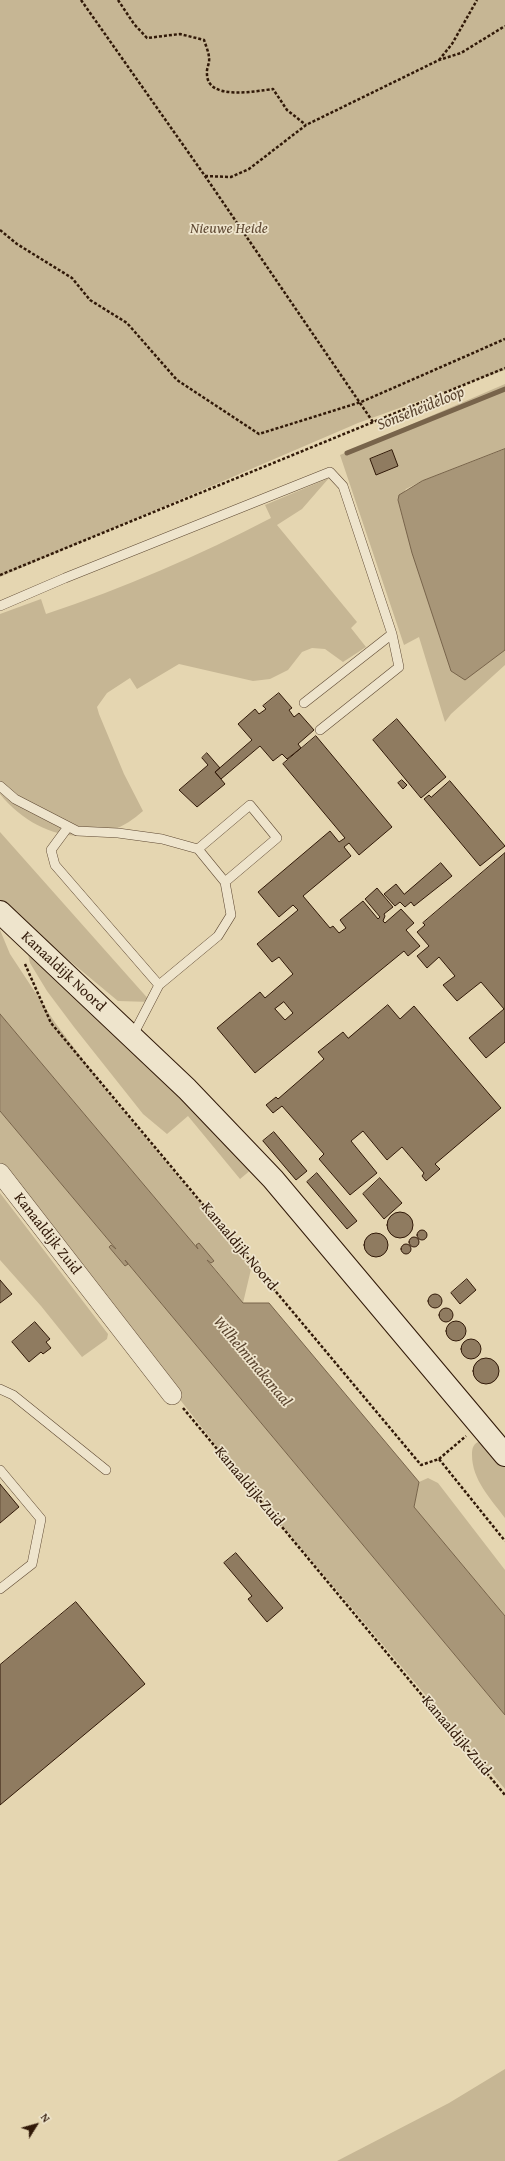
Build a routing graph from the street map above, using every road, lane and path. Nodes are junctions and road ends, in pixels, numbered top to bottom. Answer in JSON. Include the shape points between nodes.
{"nodes":[{"id":1,"x":81,"y":0,"type":"edge"},
{"id":2,"x":118,"y":0,"type":"edge"},
{"id":3,"x":477,"y":0,"type":"edge"},
{"id":4,"x":505,"y":26,"type":"edge"},
{"id":5,"x":439,"y":60,"type":"junction"},
{"id":6,"x":306,"y":125,"type":"junction"},
{"id":7,"x":205,"y":176,"type":"junction"},
{"id":8,"x":0,"y":230,"type":"edge"},
{"id":9,"x":505,"y":339,"type":"edge"},
{"id":10,"x":505,"y":368,"type":"edge"},
{"id":11,"x":361,"y":402,"type":"junction"},
{"id":12,"x":373,"y":422,"type":"junction"},
{"id":13,"x":0,"y":575,"type":"edge"},
{"id":14,"x":0,"y":606,"type":"edge"},
{"id":15,"x":392,"y":634,"type":"junction"},
{"id":16,"x":304,"y":704,"type":"dead end"},
{"id":17,"x":320,"y":730,"type":"dead end"},
{"id":18,"x":0,"y":786,"type":"edge"},
{"id":19,"x":68,"y":827,"type":"junction"},
{"id":20,"x":198,"y":849,"type":"junction"},
{"id":21,"x":225,"y":882,"type":"junction"},
{"id":22,"x":0,"y":912,"type":"edge"},
{"id":23,"x":24,"y":960,"type":"dead end"},
{"id":24,"x":159,"y":985,"type":"junction"},
{"id":25,"x":132,"y":1037,"type":"junction"},
{"id":26,"x":0,"y":1173,"type":"edge"},
{"id":27,"x":0,"y":1389,"type":"edge"},
{"id":28,"x":172,"y":1395,"type":"joint"},
{"id":29,"x":479,"y":1425,"type":"junction"},
{"id":30,"x":505,"y":1455,"type":"edge"},
{"id":31,"x":438,"y":1459,"type":"junction"},
{"id":32,"x":0,"y":1470,"type":"edge"},
{"id":33,"x":106,"y":1470,"type":"dead end"},
{"id":34,"x":505,"y":1541,"type":"edge"},
{"id":35,"x":0,"y":1589,"type":"edge"},
{"id":36,"x":505,"y":1795,"type":"edge"}],
"edges":[{"from":1,"to":7,"type":"path"},
{"from":2,"to":6,"type":"path","via":[[146,38],[180,34],[204,40],[210,59],[206,74],[215,88],[231,93],[273,89],[287,110]]},
{"from":3,"to":5,"type":"path","via":[[452,44]]},
{"from":4,"to":5,"type":"path","via":[[461,53]]},
{"from":5,"to":6,"type":"path"},
{"from":6,"to":7,"type":"path","via":[[249,169],[231,177]]},
{"from":7,"to":11,"type":"path"},
{"from":8,"to":11,"type":"path","via":[[17,244],[72,278],[90,300],[127,323],[177,380],[259,434]]},
{"from":9,"to":11,"type":"path"},
{"from":10,"to":12,"type":"path"},
{"from":11,"to":12,"type":"path"},
{"from":12,"to":13,"type":"path"},
{"from":14,"to":15,"type":"lane","via":[[330,472],[343,486]]},
{"from":15,"to":16,"type":"lane"},
{"from":15,"to":17,"type":"lane","via":[[399,667]]},
{"from":18,"to":19,"type":"lane","via":[[15,799]]},
{"from":19,"to":20,"type":"lane","via":[[77,831],[162,839]]},
{"from":19,"to":24,"type":"lane","via":[[51,850],[55,865]]},
{"from":20,"to":21,"type":"lane"},
{"from":20,"to":21,"type":"lane","via":[[250,805],[277,838]]},
{"from":21,"to":24,"type":"lane","via":[[231,915],[218,936]]},
{"from":22,"to":25,"type":"street","name":"Kanaaldijk Noord"},
{"from":23,"to":31,"type":"path","name":"Kanaaldijk Noord","via":[[50,1023],[421,1465]]},
{"from":24,"to":25,"type":"lane"},
{"from":25,"to":29,"type":"street","name":"Kanaaldijk Noord","via":[[187,1089],[273,1179]]},
{"from":26,"to":28,"type":"street","name":"Kanaaldijk Zuid"},
{"from":27,"to":33,"type":"lane","via":[[13,1395]]},
{"from":28,"to":36,"type":"path","name":"Kanaaldijk Zuid"},
{"from":29,"to":30,"type":"street","name":"Kanaaldijk Noord"},
{"from":29,"to":31,"type":"path"},
{"from":31,"to":34,"type":"path"},
{"from":32,"to":35,"type":"lane","via":[[40,1519],[32,1564]]}]}
